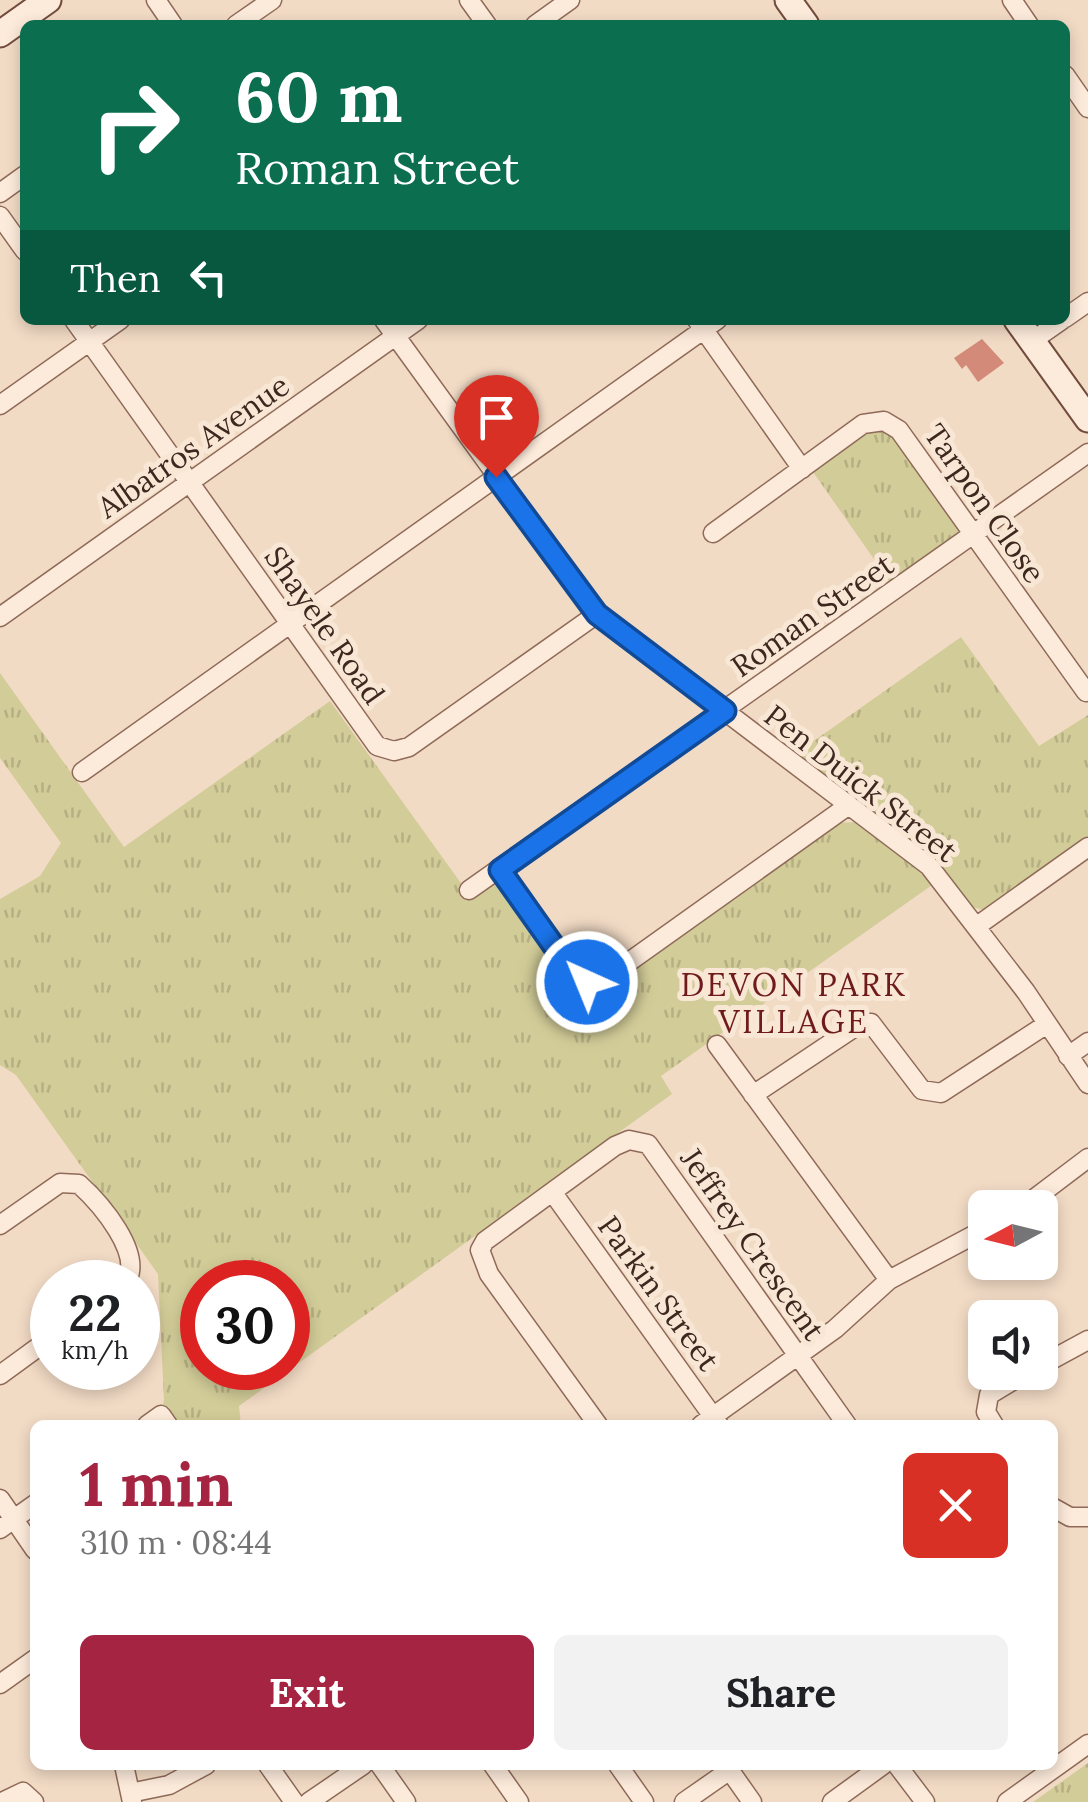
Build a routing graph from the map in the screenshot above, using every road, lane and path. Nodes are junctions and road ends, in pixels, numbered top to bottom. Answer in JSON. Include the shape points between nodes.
{"nodes":[{"id":1,"x":48,"y":0,"type":"edge"},
{"id":2,"x":272,"y":0,"type":"edge"},
{"id":3,"x":570,"y":0,"type":"edge"},
{"id":4,"x":243,"y":20,"type":"edge"},
{"id":5,"x":542,"y":20,"type":"edge"},
{"id":6,"x":2,"y":29,"type":"edge"},
{"id":7,"x":0,"y":216,"type":"edge"},
{"id":8,"x":20,"y":244,"type":"edge"},
{"id":9,"x":78,"y":325,"type":"edge"},
{"id":10,"x":113,"y":325,"type":"edge"},
{"id":11,"x":388,"y":325,"type":"edge"},
{"id":12,"x":411,"y":325,"type":"edge"},
{"id":13,"x":703,"y":325,"type":"edge"},
{"id":14,"x":707,"y":325,"type":"edge"},
{"id":15,"x":1025,"y":331,"type":"edge"},
{"id":16,"x":396,"y":336,"type":"junction"},
{"id":17,"x":90,"y":342,"type":"junction"},
{"id":18,"x":0,"y":405,"type":"edge"},
{"id":19,"x":1088,"y":419,"type":"edge"},
{"id":20,"x":1088,"y":453,"type":"edge"},
{"id":21,"x":802,"y":469,"type":"junction"},
{"id":22,"x":496,"y":477,"type":"junction"},
{"id":23,"x":190,"y":483,"type":"junction"},
{"id":24,"x":713,"y":533,"type":"dead end"},
{"id":25,"x":974,"y":535,"type":"junction"},
{"id":26,"x":597,"y":614,"type":"junction"},
{"id":27,"x":0,"y":617,"type":"edge"},
{"id":28,"x":290,"y":624,"type":"junction"},
{"id":29,"x":1086,"y":692,"type":"edge"},
{"id":30,"x":725,"y":711,"type":"junction"},
{"id":31,"x":82,"y":772,"type":"dead end"},
{"id":32,"x":849,"y":805,"type":"junction"},
{"id":33,"x":1088,"y":847,"type":"edge"},
{"id":34,"x":500,"y":870,"type":"junction"},
{"id":35,"x":468,"y":890,"type":"dead end"},
{"id":36,"x":978,"y":926,"type":"junction"},
{"id":37,"x":1047,"y":1024,"type":"junction"},
{"id":38,"x":1088,"y":1042,"type":"edge"},
{"id":39,"x":717,"y":1045,"type":"dead end"},
{"id":40,"x":1068,"y":1056,"type":"junction"},
{"id":41,"x":1088,"y":1084,"type":"edge"},
{"id":42,"x":753,"y":1095,"type":"junction"},
{"id":43,"x":1088,"y":1158,"type":"edge"},
{"id":44,"x":1046,"y":1190,"type":"edge"},
{"id":45,"x":553,"y":1192,"type":"junction"},
{"id":46,"x":0,"y":1225,"type":"edge"},
{"id":47,"x":968,"y":1238,"type":"edge"},
{"id":48,"x":131,"y":1260,"type":"edge"},
{"id":49,"x":889,"y":1280,"type":"junction"},
{"id":50,"x":1088,"y":1340,"type":"edge"},
{"id":51,"x":30,"y":1354,"type":"edge"},
{"id":52,"x":798,"y":1356,"type":"junction"},
{"id":53,"x":1058,"y":1356,"type":"edge"},
{"id":54,"x":0,"y":1375,"type":"edge"},
{"id":55,"x":997,"y":1390,"type":"edge"},
{"id":56,"x":594,"y":1420,"type":"edge"},
{"id":57,"x":710,"y":1420,"type":"edge"},
{"id":58,"x":714,"y":1420,"type":"edge"},
{"id":59,"x":844,"y":1420,"type":"edge"},
{"id":60,"x":991,"y":1420,"type":"edge"},
{"id":61,"x":0,"y":1498,"type":"edge"},
{"id":62,"x":30,"y":1508,"type":"edge"},
{"id":63,"x":1058,"y":1511,"type":"edge"},
{"id":64,"x":1088,"y":1517,"type":"edge"},
{"id":65,"x":7,"y":1524,"type":"edge"},
{"id":66,"x":30,"y":1545,"type":"edge"},
{"id":67,"x":30,"y":1663,"type":"edge"},
{"id":68,"x":0,"y":1684,"type":"edge"},
{"id":69,"x":1088,"y":1744,"type":"edge"},
{"id":70,"x":1058,"y":1765,"type":"edge"},
{"id":71,"x":125,"y":1770,"type":"edge"},
{"id":72,"x":197,"y":1770,"type":"edge"},
{"id":73,"x":272,"y":1770,"type":"edge"},
{"id":74,"x":356,"y":1770,"type":"edge"},
{"id":75,"x":384,"y":1770,"type":"edge"},
{"id":76,"x":497,"y":1770,"type":"edge"},
{"id":77,"x":622,"y":1770,"type":"edge"},
{"id":78,"x":725,"y":1770,"type":"edge"},
{"id":79,"x":729,"y":1770,"type":"edge"},
{"id":80,"x":875,"y":1770,"type":"edge"},
{"id":81,"x":901,"y":1770,"type":"edge"},
{"id":82,"x":1052,"y":1770,"type":"edge"},
{"id":83,"x":8,"y":1797,"type":"edge"},
{"id":84,"x":131,"y":1798,"type":"edge"},
{"id":85,"x":34,"y":1802,"type":"edge"},
{"id":86,"x":294,"y":1802,"type":"edge"},
{"id":87,"x":308,"y":1802,"type":"edge"},
{"id":88,"x":406,"y":1802,"type":"edge"},
{"id":89,"x":519,"y":1802,"type":"edge"},
{"id":90,"x":644,"y":1802,"type":"edge"},
{"id":91,"x":684,"y":1802,"type":"edge"},
{"id":92,"x":752,"y":1802,"type":"edge"},
{"id":93,"x":832,"y":1802,"type":"edge"},
{"id":94,"x":925,"y":1802,"type":"edge"},
{"id":95,"x":1007,"y":1802,"type":"edge"}],
"edges":[{"from":1,"to":6,"type":"street"},
{"from":2,"to":4,"type":"street"},
{"from":3,"to":5,"type":"street"},
{"from":7,"to":8,"type":"street"},
{"from":9,"to":17,"type":"street","name":"Shayele Road"},
{"from":10,"to":17,"type":"street"},
{"from":11,"to":16,"type":"street","name":"Pen Duick Street"},
{"from":12,"to":16,"type":"street","name":"Albatros Avenue"},
{"from":13,"to":22,"type":"street"},
{"from":14,"to":21,"type":"street"},
{"from":15,"to":19,"type":"street"},
{"from":16,"to":22,"type":"street","name":"Pen Duick Street"},
{"from":16,"to":23,"type":"street","name":"Albatros Avenue"},
{"from":17,"to":18,"type":"street"},
{"from":17,"to":23,"type":"street","name":"Shayele Road"},
{"from":20,"to":25,"type":"street","name":"Roman Street"},
{"from":21,"to":24,"type":"street","name":"Tarpon Close"},
{"from":21,"to":25,"type":"street","name":"Tarpon Close","via":[[863,424],[890,423]]},
{"from":22,"to":26,"type":"street","name":"Pen Duick Street"},
{"from":22,"to":28,"type":"street"},
{"from":23,"to":27,"type":"street","name":"Albatros Avenue"},
{"from":23,"to":28,"type":"street","name":"Shayele Road"},
{"from":25,"to":29,"type":"street","name":"Tarpon Close"},
{"from":25,"to":30,"type":"street","name":"Roman Street"},
{"from":26,"to":28,"type":"street","name":"Shayele Road","via":[[409,747],[394,751],[377,746]]},
{"from":26,"to":30,"type":"street","name":"Pen Duick Street"},
{"from":28,"to":31,"type":"street"},
{"from":30,"to":32,"type":"street","name":"Pen Duick Street"},
{"from":30,"to":34,"type":"street","name":"Roman Street"},
{"from":32,"to":34,"type":"street","via":[[594,983],[575,976]]},
{"from":32,"to":36,"type":"street","name":"Pen Duick Street","via":[[929,866]]},
{"from":33,"to":36,"type":"street"},
{"from":34,"to":35,"type":"street","name":"Roman Street"},
{"from":36,"to":37,"type":"street","name":"Pen Duick Street"},
{"from":37,"to":40,"type":"street","name":"Pen Duick Street"},
{"from":37,"to":42,"type":"street","via":[[941,1093],[916,1084],[871,1023],[858,1025]]},
{"from":38,"to":40,"type":"street"},
{"from":39,"to":42,"type":"street"},
{"from":40,"to":41,"type":"street","name":"Pen Duick Street"},
{"from":42,"to":49,"type":"street"},
{"from":43,"to":44,"type":"street"},
{"from":45,"to":52,"type":"street","name":"Jeffrey Crescent","via":[[614,1146],[648,1144]]},
{"from":45,"to":56,"type":"street","name":"Jeffrey Crescent","via":[[484,1241],[481,1261]]},
{"from":45,"to":57,"type":"street","name":"Parkin Street"},
{"from":46,"to":48,"type":"street","via":[[60,1183],[79,1184]]},
{"from":47,"to":49,"type":"street"},
{"from":49,"to":52,"type":"street"},
{"from":50,"to":53,"type":"street"},
{"from":51,"to":54,"type":"street"},
{"from":52,"to":58,"type":"street"},
{"from":52,"to":59,"type":"street","name":"Jeffrey Crescent"},
{"from":55,"to":60,"type":"street","via":[[989,1395]]},
{"from":61,"to":65,"type":"street"},
{"from":62,"to":65,"type":"street"},
{"from":63,"to":64,"type":"street"},
{"from":65,"to":66,"type":"street"},
{"from":67,"to":68,"type":"street"},
{"from":69,"to":70,"type":"street"},
{"from":71,"to":84,"type":"street"},
{"from":72,"to":84,"type":"street"},
{"from":73,"to":86,"type":"street"},
{"from":74,"to":87,"type":"street"},
{"from":75,"to":88,"type":"street"},
{"from":76,"to":89,"type":"street"},
{"from":77,"to":90,"type":"street"},
{"from":78,"to":91,"type":"street"},
{"from":79,"to":92,"type":"street"},
{"from":80,"to":93,"type":"street"},
{"from":81,"to":94,"type":"street"},
{"from":82,"to":95,"type":"street"},
{"from":83,"to":85,"type":"street","via":[[26,1793]]}]}
